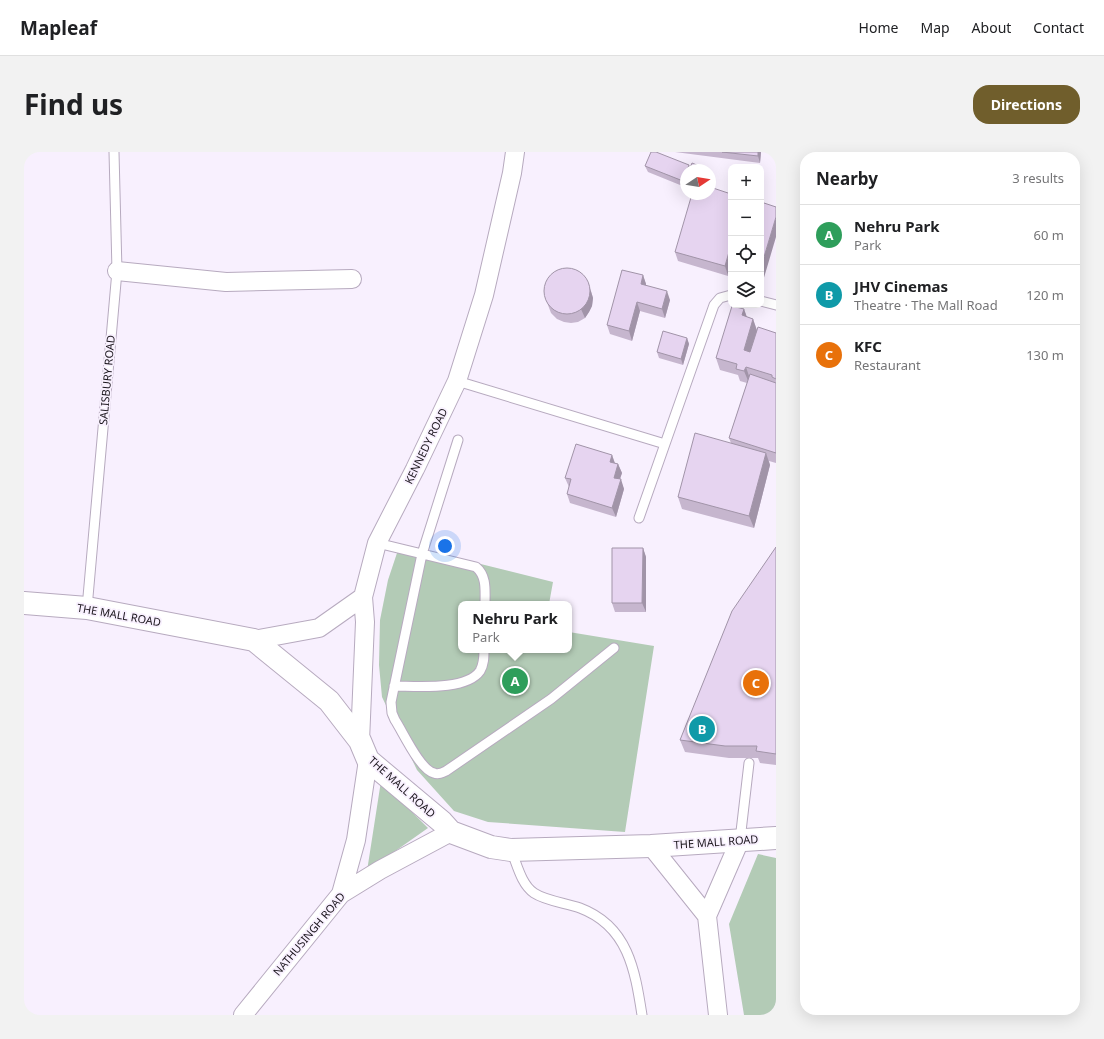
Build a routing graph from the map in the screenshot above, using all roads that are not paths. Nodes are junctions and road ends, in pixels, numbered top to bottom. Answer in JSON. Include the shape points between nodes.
{"nodes":[{"id":1,"x":114,"y":152,"type":"edge"},
{"id":2,"x":515,"y":152,"type":"edge"},
{"id":3,"x":117,"y":271,"type":"junction"},
{"id":4,"x":352,"y":279,"type":"dead end"},
{"id":5,"x":728,"y":296,"type":"edge"},
{"id":6,"x":764,"y":302,"type":"edge"},
{"id":7,"x":776,"y":305,"type":"edge"},
{"id":8,"x":457,"y":381,"type":"junction"},
{"id":9,"x":458,"y":440,"type":"dead end"},
{"id":10,"x":665,"y":444,"type":"junction"},
{"id":11,"x":639,"y":518,"type":"dead end"},
{"id":12,"x":377,"y":544,"type":"junction"},
{"id":13,"x":422,"y":554,"type":"junction"},
{"id":14,"x":363,"y":597,"type":"junction"},
{"id":15,"x":485,"y":601,"type":"edge"},
{"id":16,"x":24,"y":603,"type":"edge"},
{"id":17,"x":87,"y":608,"type":"junction"},
{"id":18,"x":254,"y":640,"type":"junction"},
{"id":19,"x":614,"y":648,"type":"dead end"},
{"id":20,"x":484,"y":653,"type":"edge"},
{"id":21,"x":394,"y":686,"type":"junction"},
{"id":22,"x":364,"y":750,"type":"junction"},
{"id":23,"x":749,"y":763,"type":"edge"},
{"id":24,"x":451,"y":832,"type":"junction"},
{"id":25,"x":776,"y":838,"type":"edge"},
{"id":26,"x":740,"y":840,"type":"junction"},
{"id":27,"x":651,"y":846,"type":"junction"},
{"id":28,"x":511,"y":850,"type":"junction"},
{"id":29,"x":341,"y":894,"type":"junction"},
{"id":30,"x":708,"y":916,"type":"junction"},
{"id":31,"x":243,"y":1015,"type":"edge"},
{"id":32,"x":642,"y":1015,"type":"edge"},
{"id":33,"x":718,"y":1015,"type":"edge"}],
"edges":[{"from":1,"to":3,"type":"lane","name":"SALISBURY ROAD"},
{"from":2,"to":8,"type":"street","name":"KENNEDY ROAD","via":[[484,295]]},
{"from":3,"to":4,"type":"street","via":[[226,282]]},
{"from":3,"to":17,"type":"lane","name":"SALISBURY ROAD"},
{"from":5,"to":10,"type":"lane","via":[[720,298],[714,305]]},
{"from":6,"to":7,"type":"lane"},
{"from":8,"to":10,"type":"lane"},
{"from":8,"to":12,"type":"street","name":"KENNEDY ROAD"},
{"from":9,"to":13,"type":"lane"},
{"from":10,"to":11,"type":"lane"},
{"from":12,"to":13,"type":"lane"},
{"from":12,"to":14,"type":"street","name":"KENNEDY ROAD"},
{"from":13,"to":15,"type":"lane","via":[[476,567],[484,579]]},
{"from":13,"to":21,"type":"lane"},
{"from":14,"to":18,"type":"street","via":[[318,628]]},
{"from":14,"to":22,"type":"street","name":"KENNEDY ROAD"},
{"from":16,"to":17,"type":"street","name":"THE MALL ROAD"},
{"from":17,"to":18,"type":"street","name":"THE MALL ROAD"},
{"from":18,"to":22,"type":"street","name":"THE MALL ROAD","via":[[329,701]]},
{"from":19,"to":21,"type":"lane","via":[[551,699],[456,765],[438,774],[432,773],[422,764],[395,720],[391,708]]},
{"from":20,"to":21,"type":"lane","via":[[484,663],[479,672],[455,684]]},
{"from":22,"to":24,"type":"street","name":"THE MALL ROAD"},
{"from":22,"to":29,"type":"street","name":"KENNEDY ROAD","via":[[356,840]]},
{"from":23,"to":26,"type":"lane"},
{"from":24,"to":28,"type":"street","name":"THE MALL ROAD","via":[[491,847]]},
{"from":24,"to":29,"type":"street","name":"NATHUSINGH ROAD"},
{"from":25,"to":26,"type":"street","name":"THE MALL ROAD"},
{"from":26,"to":27,"type":"street","name":"THE MALL ROAD"},
{"from":26,"to":30,"type":"street"},
{"from":27,"to":28,"type":"street","name":"THE MALL ROAD"},
{"from":27,"to":30,"type":"street"},
{"from":28,"to":32,"type":"lane","via":[[524,881],[534,893],[590,912],[616,933],[629,955]]},
{"from":29,"to":31,"type":"street","name":"NATHUSINGH ROAD"},
{"from":30,"to":33,"type":"street"}]}
